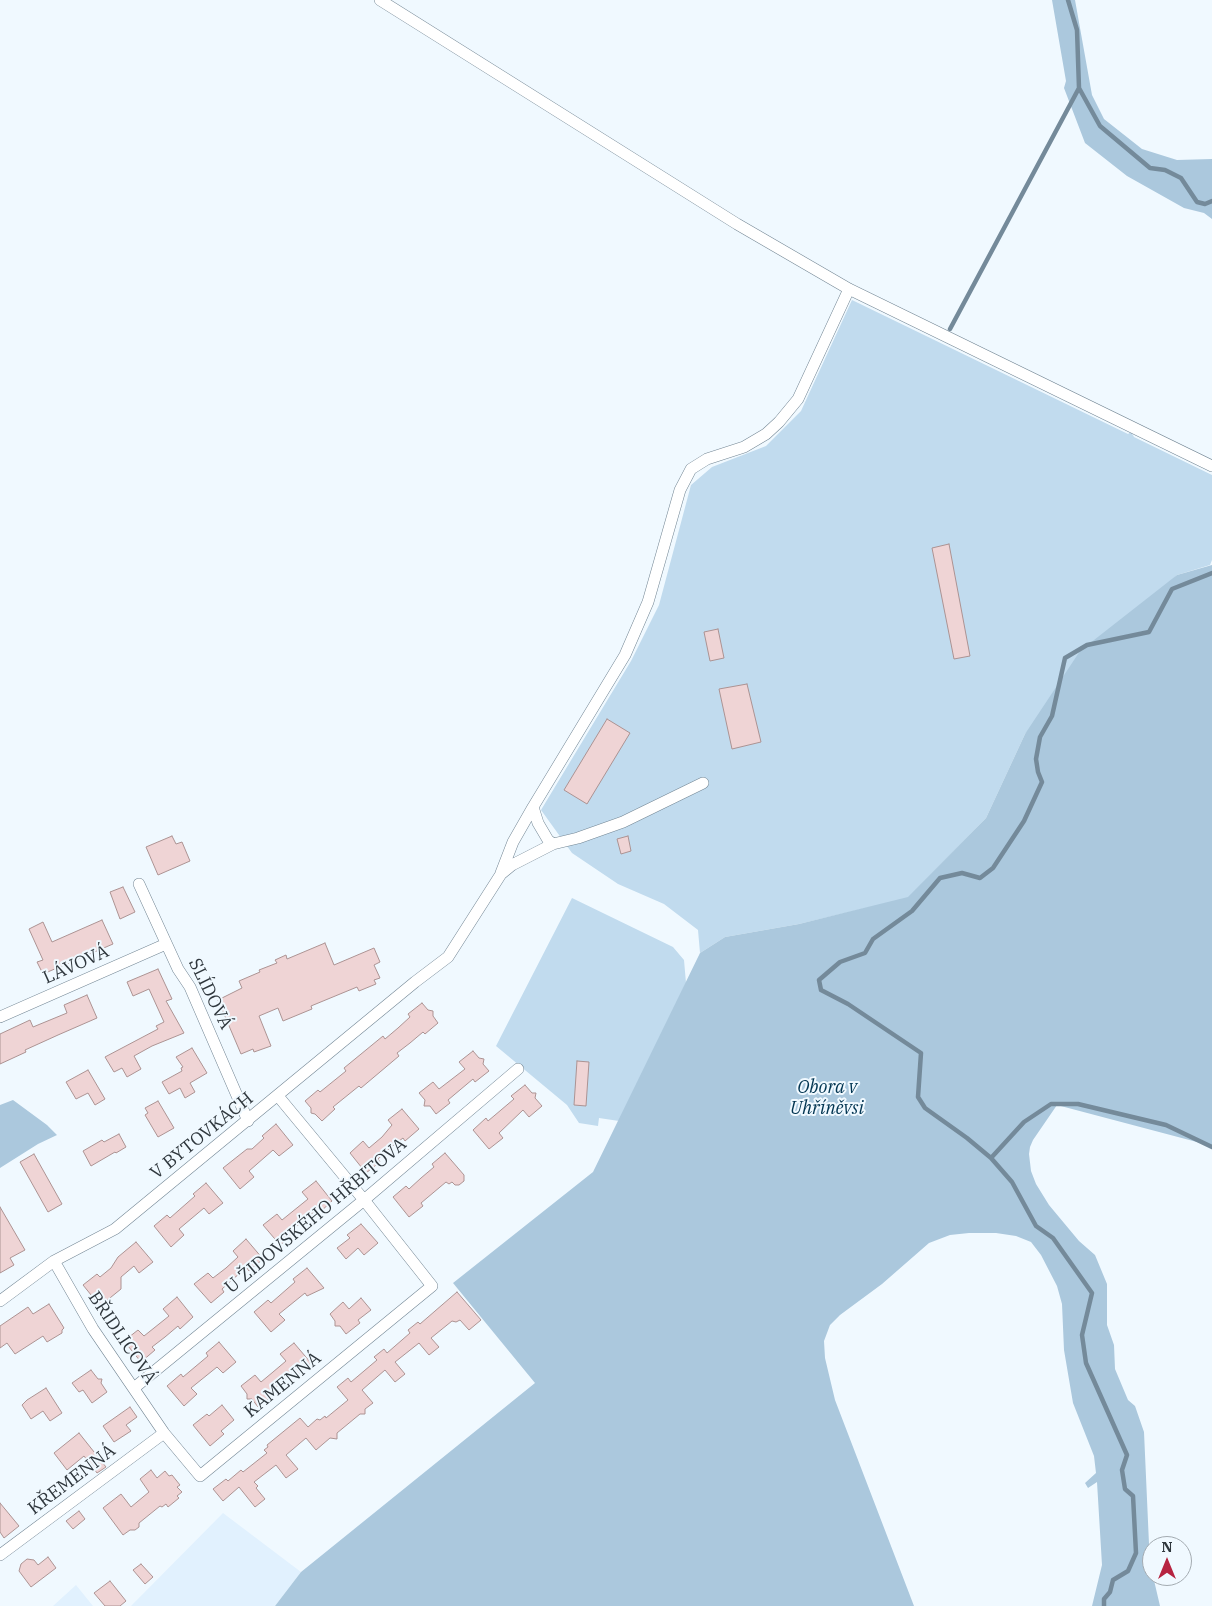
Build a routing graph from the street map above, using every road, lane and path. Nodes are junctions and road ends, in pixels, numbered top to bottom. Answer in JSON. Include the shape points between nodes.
{"nodes":[{"id":1,"x":380,"y":0,"type":"edge"},
{"id":2,"x":849,"y":289,"type":"junction"},
{"id":3,"x":1212,"y":466,"type":"edge"},
{"id":4,"x":703,"y":783,"type":"dead end"},
{"id":5,"x":533,"y":807,"type":"junction"},
{"id":6,"x":552,"y":844,"type":"junction"},
{"id":7,"x":501,"y":874,"type":"junction"},
{"id":8,"x":139,"y":884,"type":"dead end"},
{"id":9,"x":166,"y":944,"type":"junction"},
{"id":10,"x":0,"y":1017,"type":"edge"},
{"id":11,"x":518,"y":1069,"type":"dead end"},
{"id":12,"x":278,"y":1096,"type":"junction"},
{"id":13,"x":248,"y":1121,"type":"junction"},
{"id":14,"x":364,"y":1200,"type":"junction"},
{"id":15,"x":54,"y":1262,"type":"junction"},
{"id":16,"x":0,"y":1301,"type":"edge"},
{"id":17,"x":134,"y":1388,"type":"junction"},
{"id":18,"x":164,"y":1433,"type":"junction"},
{"id":19,"x":0,"y":1555,"type":"edge"}],
"edges":[{"from":1,"to":2,"type":"street","via":[[737,224]]},
{"from":2,"to":3,"type":"street"},
{"from":2,"to":5,"type":"street","via":[[798,399],[779,422],[744,447],[707,458],[691,469],[680,490],[648,602],[625,654]]},
{"from":4,"to":6,"type":"street","via":[[623,822]]},
{"from":5,"to":6,"type":"street","via":[[538,823]]},
{"from":5,"to":7,"type":"street","via":[[513,842]]},
{"from":6,"to":7,"type":"street"},
{"from":7,"to":12,"type":"street","name":"V BYTOVKÁCH","via":[[448,957]]},
{"from":8,"to":9,"type":"street","name":"SLÍDOVÁ"},
{"from":9,"to":10,"type":"street","name":"LÁVOVÁ"},
{"from":9,"to":13,"type":"street","name":"SLÍDOVÁ","via":[[190,987]]},
{"from":11,"to":14,"type":"street","name":"U ŽIDOVSKÉHO HŘBITOVA"},
{"from":12,"to":13,"type":"street","name":"V BYTOVKÁCH"},
{"from":12,"to":14,"type":"street"},
{"from":13,"to":15,"type":"street","name":"V BYTOVKÁCH","via":[[115,1229]]},
{"from":14,"to":17,"type":"street","name":"U ŽIDOVSKÉHO HŘBITOVA"},
{"from":14,"to":18,"type":"street","name":"KAMENNÁ","via":[[432,1286],[200,1476]]},
{"from":15,"to":16,"type":"street","name":"V BYTOVKÁCH"},
{"from":15,"to":17,"type":"street","name":"BŘIDLICOVÁ","via":[[93,1329]]},
{"from":17,"to":18,"type":"street","name":"BŘIDLICOVÁ"},
{"from":18,"to":19,"type":"street","name":"KŘEMENNÁ"}]}
